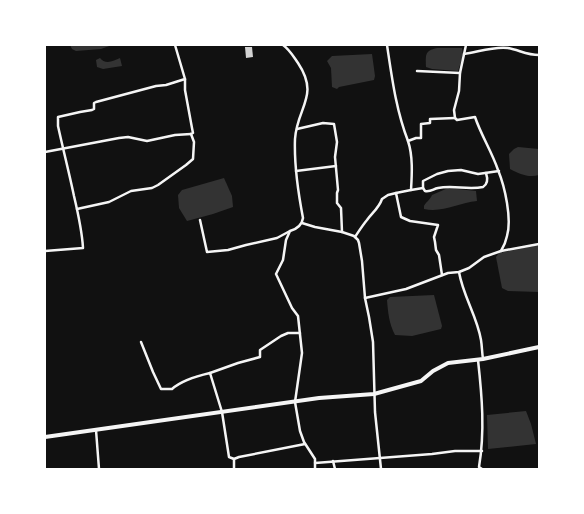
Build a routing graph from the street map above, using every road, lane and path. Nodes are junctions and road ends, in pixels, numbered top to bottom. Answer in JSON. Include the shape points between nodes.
{"nodes":[{"id":1,"x":175,"y":45,"type":"edge"},
{"id":2,"x":283,"y":45,"type":"edge"},
{"id":3,"x":387,"y":45,"type":"edge"},
{"id":4,"x":466,"y":45,"type":"edge"},
{"id":5,"x":464,"y":54,"type":"junction"},
{"id":6,"x":539,"y":55,"type":"edge"},
{"id":7,"x":417,"y":71,"type":"dead end"},
{"id":8,"x":460,"y":73,"type":"junction"},
{"id":9,"x":184,"y":79,"type":"junction"},
{"id":10,"x":455,"y":118,"type":"junction"},
{"id":11,"x":296,"y":130,"type":"junction"},
{"id":12,"x":191,"y":134,"type":"junction"},
{"id":13,"x":408,"y":141,"type":"junction"},
{"id":14,"x":63,"y":149,"type":"junction"},
{"id":15,"x":45,"y":152,"type":"edge"},
{"id":16,"x":336,"y":166,"type":"junction"},
{"id":17,"x":296,"y":171,"type":"junction"},
{"id":18,"x":499,"y":171,"type":"junction"},
{"id":19,"x":486,"y":173,"type":"junction"},
{"id":20,"x":423,"y":188,"type":"junction"},
{"id":21,"x":411,"y":190,"type":"junction"},
{"id":22,"x":396,"y":193,"type":"junction"},
{"id":23,"x":77,"y":209,"type":"junction"},
{"id":24,"x":200,"y":220,"type":"dead end"},
{"id":25,"x":302,"y":222,"type":"junction"},
{"id":26,"x":290,"y":231,"type":"junction"},
{"id":27,"x":342,"y":232,"type":"junction"},
{"id":28,"x":355,"y":237,"type":"junction"},
{"id":29,"x":539,"y":244,"type":"edge"},
{"id":30,"x":501,"y":250,"type":"junction"},
{"id":31,"x":45,"y":251,"type":"edge"},
{"id":32,"x":459,"y":272,"type":"junction"},
{"id":33,"x":442,"y":276,"type":"junction"},
{"id":34,"x":366,"y":298,"type":"junction"},
{"id":35,"x":300,"y":333,"type":"junction"},
{"id":36,"x":141,"y":342,"type":"dead end"},
{"id":37,"x":539,"y":347,"type":"edge"},
{"id":38,"x":478,"y":359,"type":"junction"},
{"id":39,"x":483,"y":359,"type":"junction"},
{"id":40,"x":210,"y":373,"type":"junction"},
{"id":41,"x":374,"y":394,"type":"junction"},
{"id":42,"x":295,"y":402,"type":"junction"},
{"id":43,"x":222,"y":412,"type":"junction"},
{"id":44,"x":96,"y":430,"type":"junction"},
{"id":45,"x":45,"y":437,"type":"edge"},
{"id":46,"x":306,"y":444,"type":"junction"},
{"id":47,"x":482,"y":451,"type":"junction"},
{"id":48,"x":379,"y":458,"type":"junction"},
{"id":49,"x":234,"y":459,"type":"junction"},
{"id":50,"x":333,"y":461,"type":"junction"},
{"id":51,"x":315,"y":463,"type":"junction"},
{"id":52,"x":480,"y":468,"type":"edge"},
{"id":53,"x":99,"y":469,"type":"edge"},
{"id":54,"x":234,"y":469,"type":"edge"},
{"id":55,"x":315,"y":469,"type":"edge"},
{"id":56,"x":335,"y":469,"type":"edge"},
{"id":57,"x":381,"y":469,"type":"edge"}],
"edges":[{"from":1,"to":9,"type":"street"},
{"from":2,"to":11,"type":"street","via":[[292,54],[307,81],[307,99]]},
{"from":3,"to":13,"type":"street","via":[[392,87]]},
{"from":4,"to":5,"type":"street"},
{"from":5,"to":6,"type":"street","via":[[503,48]]},
{"from":5,"to":8,"type":"street"},
{"from":7,"to":8,"type":"street"},
{"from":8,"to":10,"type":"street"},
{"from":9,"to":12,"type":"street","via":[[193,133]]},
{"from":9,"to":14,"type":"street","via":[[166,86],[156,86],[96,102],[92,110],[58,117]]},
{"from":10,"to":13,"type":"street","via":[[430,119],[430,123],[421,124],[421,138]]},
{"from":10,"to":18,"type":"street","via":[[457,120],[474,117]]},
{"from":11,"to":16,"type":"street","via":[[322,123],[334,124]]},
{"from":11,"to":17,"type":"street"},
{"from":12,"to":14,"type":"street","via":[[147,141],[119,138]]},
{"from":12,"to":23,"type":"street","via":[[194,142],[193,159],[164,182],[152,188],[130,191],[109,202]]},
{"from":13,"to":21,"type":"street"},
{"from":14,"to":15,"type":"street"},
{"from":14,"to":23,"type":"street"},
{"from":16,"to":17,"type":"street"},
{"from":16,"to":27,"type":"street","via":[[337,203],[341,208]]},
{"from":17,"to":25,"type":"street"},
{"from":18,"to":19,"type":"street"},
{"from":18,"to":30,"type":"street","via":[[506,202],[508,228]]},
{"from":19,"to":20,"type":"street","via":[[448,171],[424,181]]},
{"from":19,"to":20,"type":"street","via":[[487,183],[483,187],[456,186],[436,188],[429,192]]},
{"from":20,"to":21,"type":"street"},
{"from":21,"to":22,"type":"street"},
{"from":22,"to":28,"type":"street","via":[[382,199],[376,211]]},
{"from":22,"to":33,"type":"street","via":[[401,217],[410,221],[438,225],[434,237]]},
{"from":23,"to":31,"type":"street","via":[[83,248]]},
{"from":24,"to":26,"type":"street","via":[[207,252],[228,250],[277,238]]},
{"from":25,"to":26,"type":"street"},
{"from":25,"to":27,"type":"street"},
{"from":26,"to":35,"type":"street","via":[[283,260],[276,274],[298,316]]},
{"from":27,"to":28,"type":"street"},
{"from":28,"to":34,"type":"street","via":[[360,243]]},
{"from":29,"to":30,"type":"street"},
{"from":30,"to":32,"type":"street"},
{"from":32,"to":33,"type":"street"},
{"from":32,"to":39,"type":"street","via":[[478,327]]},
{"from":33,"to":34,"type":"street","via":[[406,289]]},
{"from":34,"to":41,"type":"street","via":[[370,317]]},
{"from":35,"to":40,"type":"street","via":[[281,336],[260,350],[260,357]]},
{"from":35,"to":42,"type":"street","via":[[302,353]]},
{"from":36,"to":40,"type":"street","via":[[161,389],[172,389],[185,381]]},
{"from":37,"to":39,"type":"highway"},
{"from":38,"to":39,"type":"highway"},
{"from":38,"to":41,"type":"highway","via":[[448,363],[421,381]]},
{"from":38,"to":47,"type":"street","via":[[482,401]]},
{"from":40,"to":43,"type":"street"},
{"from":41,"to":42,"type":"highway"},
{"from":41,"to":48,"type":"street"},
{"from":42,"to":43,"type":"highway"},
{"from":42,"to":46,"type":"street","via":[[300,431]]},
{"from":43,"to":44,"type":"highway"},
{"from":43,"to":49,"type":"street","via":[[229,457]]},
{"from":44,"to":45,"type":"highway"},
{"from":44,"to":53,"type":"street"},
{"from":46,"to":49,"type":"street"},
{"from":46,"to":51,"type":"street"},
{"from":47,"to":48,"type":"street"},
{"from":47,"to":52,"type":"street"},
{"from":48,"to":50,"type":"street"},
{"from":48,"to":57,"type":"street"},
{"from":49,"to":54,"type":"street"},
{"from":50,"to":51,"type":"street"},
{"from":50,"to":56,"type":"street"},
{"from":51,"to":55,"type":"street"}]}
